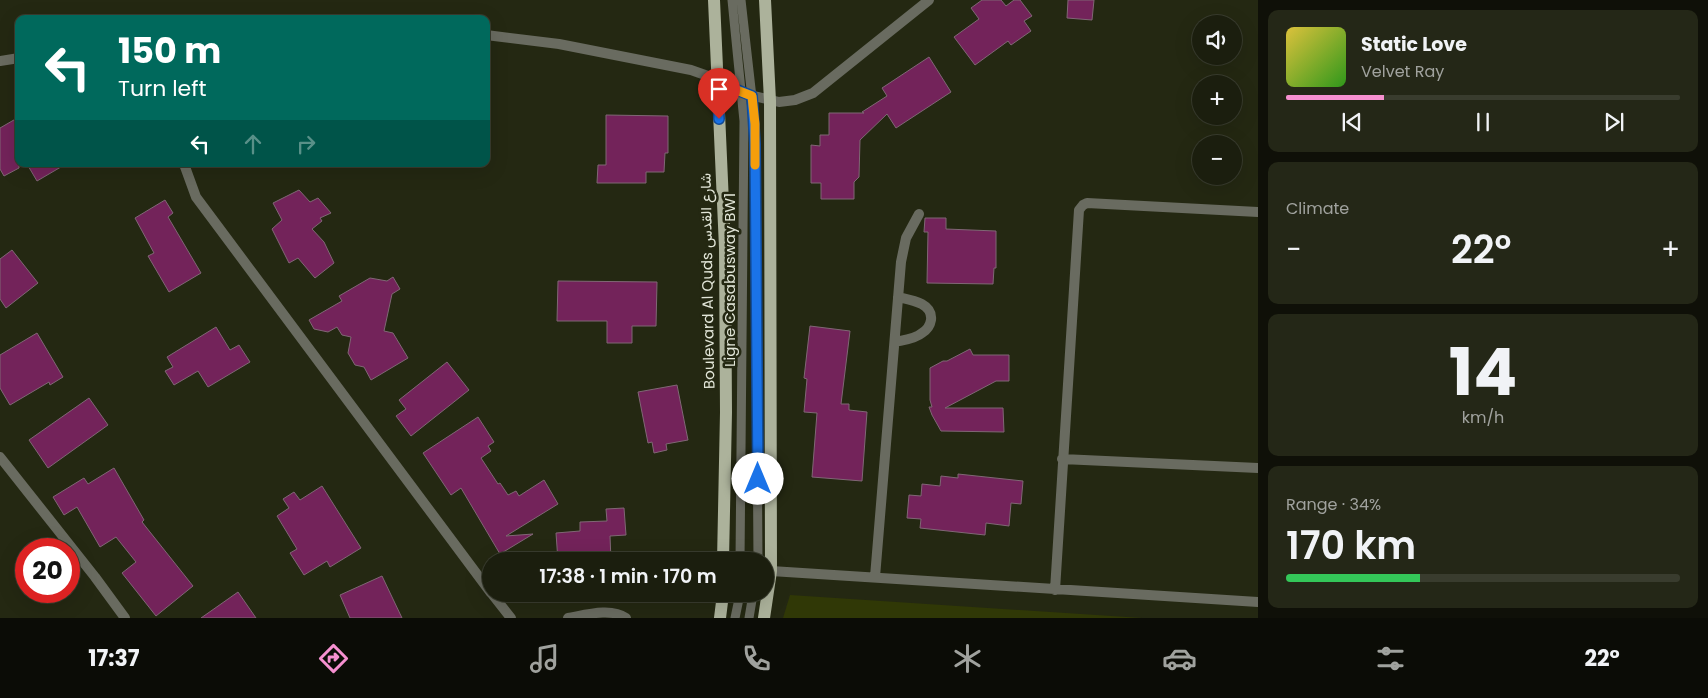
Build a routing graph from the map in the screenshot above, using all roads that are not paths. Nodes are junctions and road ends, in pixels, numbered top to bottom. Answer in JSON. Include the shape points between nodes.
{"nodes":[{"id":1,"x":714,"y":0,"type":"edge"},
{"id":2,"x":732,"y":0,"type":"edge"},
{"id":3,"x":741,"y":0,"type":"edge"},
{"id":4,"x":765,"y":0,"type":"edge"},
{"id":5,"x":929,"y":0,"type":"edge"},
{"id":6,"x":490,"y":36,"type":"edge"},
{"id":7,"x":15,"y":59,"type":"edge"},
{"id":8,"x":0,"y":61,"type":"edge"},
{"id":9,"x":718,"y":82,"type":"junction"},
{"id":10,"x":741,"y":92,"type":"junction"},
{"id":11,"x":752,"y":96,"type":"junction"},
{"id":12,"x":770,"y":101,"type":"junction"},
{"id":13,"x":185,"y":167,"type":"edge"},
{"id":14,"x":1258,"y":212,"type":"edge"},
{"id":15,"x":919,"y":214,"type":"dead end"},
{"id":16,"x":898,"y":298,"type":"junction"},
{"id":17,"x":895,"y":342,"type":"junction"},
{"id":18,"x":0,"y":457,"type":"edge"},
{"id":19,"x":1062,"y":460,"type":"junction"},
{"id":20,"x":1258,"y":468,"type":"edge"},
{"id":21,"x":723,"y":552,"type":"edge"},
{"id":22,"x":740,"y":552,"type":"edge"},
{"id":23,"x":758,"y":552,"type":"edge"},
{"id":24,"x":771,"y":552,"type":"edge"},
{"id":25,"x":774,"y":571,"type":"edge"},
{"id":26,"x":875,"y":577,"type":"junction"},
{"id":27,"x":482,"y":580,"type":"edge"},
{"id":28,"x":1055,"y":590,"type":"junction"},
{"id":29,"x":499,"y":602,"type":"edge"},
{"id":30,"x":722,"y":602,"type":"edge"},
{"id":31,"x":738,"y":602,"type":"edge"},
{"id":32,"x":752,"y":602,"type":"edge"},
{"id":33,"x":766,"y":602,"type":"edge"},
{"id":34,"x":1258,"y":602,"type":"edge"},
{"id":35,"x":125,"y":618,"type":"edge"},
{"id":36,"x":511,"y":618,"type":"edge"},
{"id":37,"x":568,"y":618,"type":"edge"},
{"id":38,"x":626,"y":618,"type":"edge"},
{"id":39,"x":720,"y":618,"type":"edge"},
{"id":40,"x":735,"y":618,"type":"edge"},
{"id":41,"x":749,"y":618,"type":"edge"},
{"id":42,"x":764,"y":618,"type":"edge"}],
"edges":[{"from":1,"to":9,"type":"main road","name":"Boulevard Al Quds شارع القدس"},
{"from":2,"to":10,"type":"lane","name":"Ligne Casabusway BW1"},
{"from":3,"to":11,"type":"lane","name":"Ligne Casabusway BW1"},
{"from":4,"to":12,"type":"main road"},
{"from":5,"to":12,"type":"street","via":[[813,93],[795,100]]},
{"from":6,"to":9,"type":"street","via":[[618,55],[691,70]]},
{"from":7,"to":8,"type":"street"},
{"from":9,"to":10,"type":"street"},
{"from":9,"to":21,"type":"main road","name":"Boulevard Al Quds شارع القدس","via":[[726,248]]},
{"from":10,"to":11,"type":"street"},
{"from":10,"to":22,"type":"lane","name":"Ligne Casabusway BW1","via":[[744,140]]},
{"from":11,"to":12,"type":"street"},
{"from":11,"to":23,"type":"lane","name":"Ligne Casabusway BW1","via":[[755,124]]},
{"from":12,"to":24,"type":"main road"},
{"from":13,"to":27,"type":"street","via":[[200,202]]},
{"from":14,"to":19,"type":"street","via":[[1087,203],[1082,206],[1078,218]]},
{"from":15,"to":16,"type":"street","via":[[903,250]]},
{"from":16,"to":17,"type":"street"},
{"from":16,"to":17,"type":"street","via":[[924,305],[931,319],[922,334]]},
{"from":17,"to":26,"type":"street"},
{"from":18,"to":35,"type":"street"},
{"from":19,"to":20,"type":"street"},
{"from":19,"to":28,"type":"street"},
{"from":25,"to":26,"type":"street"},
{"from":26,"to":28,"type":"street"},
{"from":28,"to":34,"type":"street"},
{"from":29,"to":36,"type":"street"},
{"from":30,"to":39,"type":"main road"},
{"from":31,"to":40,"type":"lane"},
{"from":32,"to":41,"type":"lane"},
{"from":33,"to":42,"type":"main road"},
{"from":37,"to":38,"type":"street","via":[[605,613]]}]}
